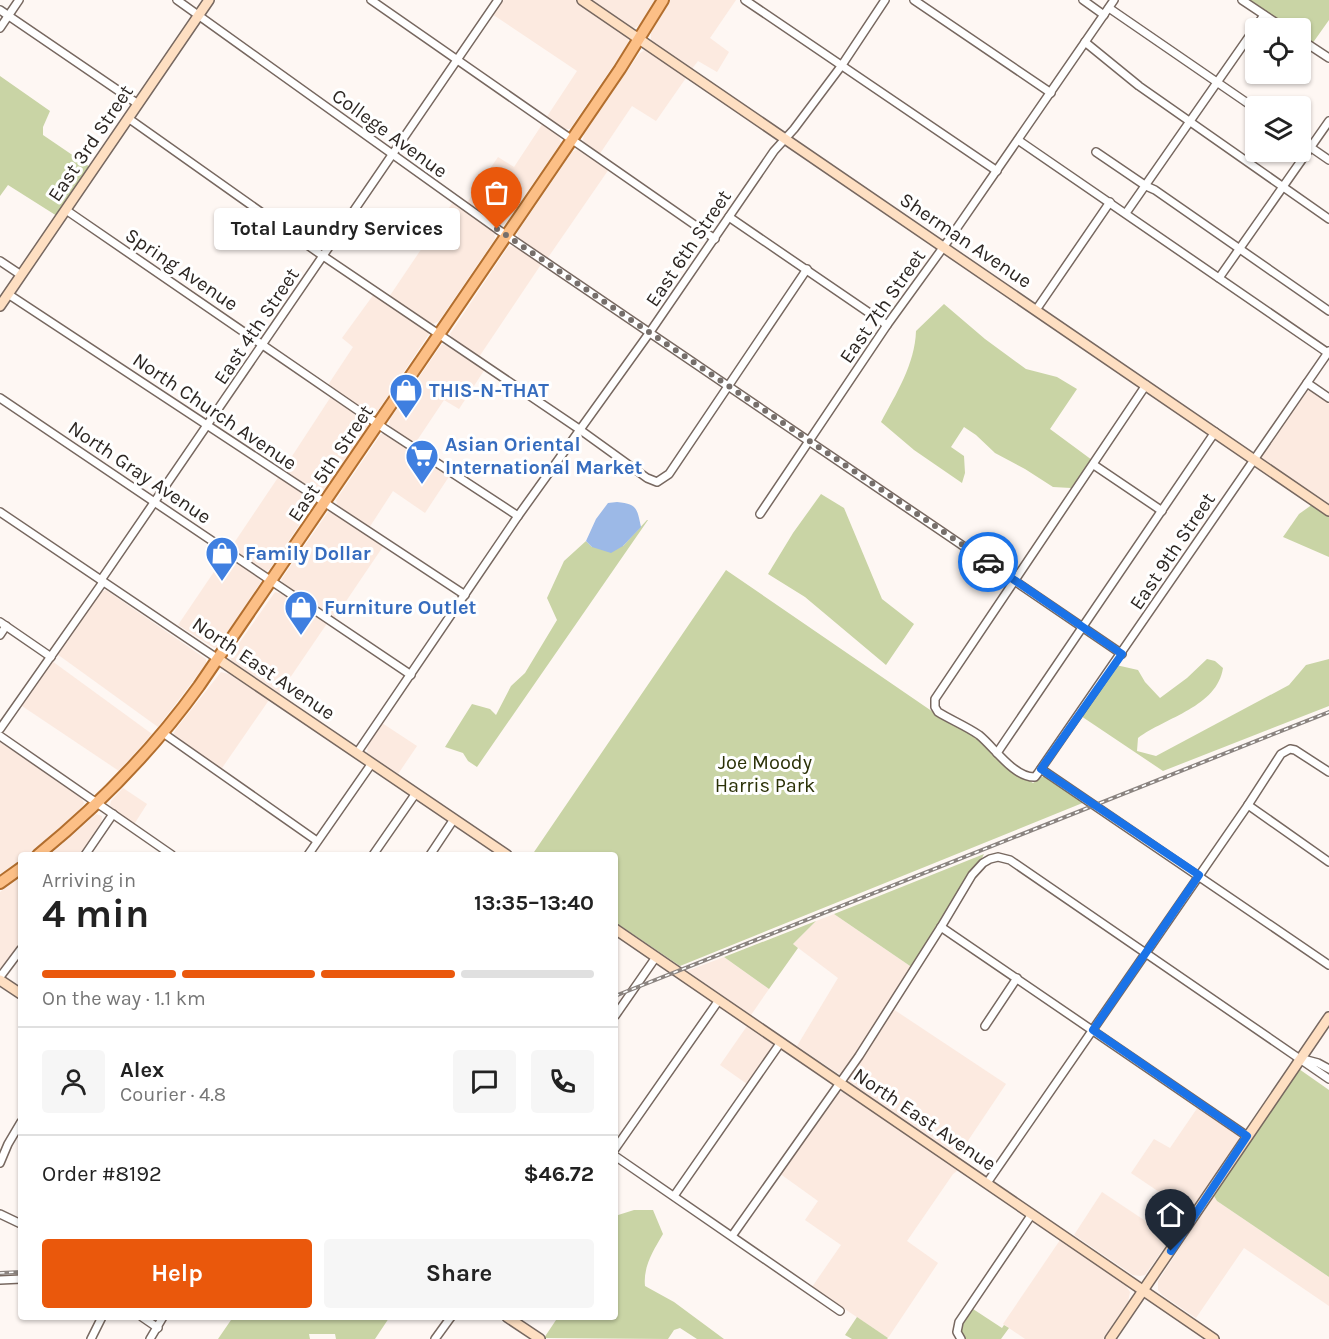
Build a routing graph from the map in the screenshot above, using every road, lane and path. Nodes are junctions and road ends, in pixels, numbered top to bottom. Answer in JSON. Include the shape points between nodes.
{"nodes":[{"id":1,"x":19,"y":0,"type":"edge"},
{"id":2,"x":177,"y":0,"type":"edge"},
{"id":3,"x":209,"y":0,"type":"edge"},
{"id":4,"x":370,"y":0,"type":"edge"},
{"id":5,"x":498,"y":0,"type":"edge"},
{"id":6,"x":582,"y":0,"type":"edge"},
{"id":7,"x":663,"y":0,"type":"edge"},
{"id":8,"x":745,"y":0,"type":"edge"},
{"id":9,"x":885,"y":0,"type":"edge"},
{"id":10,"x":914,"y":0,"type":"edge"},
{"id":11,"x":1083,"y":0,"type":"edge"},
{"id":12,"x":1114,"y":0,"type":"edge"},
{"id":13,"x":1242,"y":0,"type":"edge"},
{"id":14,"x":1109,"y":8,"type":"junction"},
{"id":15,"x":0,"y":10,"type":"edge"},
{"id":16,"x":8,"y":15,"type":"junction"},
{"id":17,"x":198,"y":15,"type":"junction"},
{"id":18,"x":1104,"y":15,"type":"junction"},
{"id":19,"x":1264,"y":15,"type":"junction"},
{"id":20,"x":1269,"y":18,"type":"edge"},
{"id":21,"x":0,"y":28,"type":"edge"},
{"id":22,"x":640,"y":39,"type":"junction"},
{"id":23,"x":1085,"y":42,"type":"junction"},
{"id":24,"x":1311,"y":46,"type":"edge"},
{"id":25,"x":1329,"y":58,"type":"edge"},
{"id":26,"x":457,"y":59,"type":"junction"},
{"id":27,"x":842,"y":65,"type":"junction"},
{"id":28,"x":1217,"y":82,"type":"junction"},
{"id":29,"x":1051,"y":93,"type":"junction"},
{"id":30,"x":1245,"y":101,"type":"edge"},
{"id":31,"x":138,"y":104,"type":"junction"},
{"id":32,"x":128,"y":118,"type":"junction"},
{"id":33,"x":1329,"y":121,"type":"edge"},
{"id":34,"x":1190,"y":122,"type":"junction"},
{"id":35,"x":785,"y":138,"type":"junction"},
{"id":36,"x":572,"y":139,"type":"junction"},
{"id":37,"x":1018,"y":140,"type":"junction"},
{"id":38,"x":1311,"y":147,"type":"joint"},
{"id":39,"x":1096,"y":152,"type":"dead end"},
{"id":40,"x":393,"y":155,"type":"junction"},
{"id":41,"x":1329,"y":160,"type":"edge"},
{"id":42,"x":1300,"y":162,"type":"edge"},
{"id":43,"x":997,"y":171,"type":"junction"},
{"id":44,"x":1283,"y":185,"type":"junction"},
{"id":45,"x":1146,"y":186,"type":"junction"},
{"id":46,"x":1110,"y":202,"type":"junction"},
{"id":47,"x":66,"y":210,"type":"junction"},
{"id":48,"x":1126,"y":213,"type":"junction"},
{"id":49,"x":729,"y":217,"type":"junction"},
{"id":50,"x":1329,"y":219,"type":"edge"},
{"id":51,"x":507,"y":236,"type":"junction"},
{"id":52,"x":715,"y":239,"type":"junction"},
{"id":53,"x":944,"y":246,"type":"junction"},
{"id":54,"x":1239,"y":248,"type":"junction"},
{"id":55,"x":323,"y":256,"type":"junction"},
{"id":56,"x":0,"y":261,"type":"edge"},
{"id":57,"x":807,"y":269,"type":"junction"},
{"id":58,"x":21,"y":275,"type":"junction"},
{"id":59,"x":1220,"y":278,"type":"junction"},
{"id":60,"x":8,"y":294,"type":"junction"},
{"id":61,"x":0,"y":306,"type":"edge"},
{"id":62,"x":1036,"y":310,"type":"junction"},
{"id":63,"x":1329,"y":311,"type":"edge"},
{"id":64,"x":887,"y":325,"type":"junction"},
{"id":65,"x":650,"y":332,"type":"junction"},
{"id":66,"x":439,"y":334,"type":"junction"},
{"id":67,"x":264,"y":344,"type":"junction"},
{"id":68,"x":1329,"y":352,"type":"edge"},
{"id":69,"x":1307,"y":383,"type":"junction"},
{"id":70,"x":1146,"y":385,"type":"junction"},
{"id":71,"x":730,"y":386,"type":"junction"},
{"id":72,"x":0,"y":398,"type":"edge"},
{"id":73,"x":1329,"y":398,"type":"edge"},
{"id":74,"x":378,"y":424,"type":"junction"},
{"id":75,"x":208,"y":425,"type":"junction"},
{"id":76,"x":579,"y":429,"type":"junction"},
{"id":77,"x":1215,"y":432,"type":"junction"},
{"id":78,"x":809,"y":440,"type":"junction"},
{"id":79,"x":1254,"y":460,"type":"junction"},
{"id":80,"x":1094,"y":465,"type":"junction"},
{"id":81,"x":155,"y":502,"type":"junction"},
{"id":82,"x":325,"y":503,"type":"junction"},
{"id":83,"x":1162,"y":511,"type":"junction"},
{"id":84,"x":1329,"y":511,"type":"edge"},
{"id":85,"x":0,"y":512,"type":"edge"},
{"id":86,"x":760,"y":514,"type":"dead end"},
{"id":87,"x":518,"y":516,"type":"junction"},
{"id":88,"x":1015,"y":580,"type":"junction"},
{"id":89,"x":102,"y":581,"type":"junction"},
{"id":90,"x":272,"y":581,"type":"junction"},
{"id":91,"x":465,"y":595,"type":"junction"},
{"id":92,"x":3,"y":624,"type":"edge"},
{"id":93,"x":1083,"y":627,"type":"junction"},
{"id":94,"x":0,"y":635,"type":"edge"},
{"id":95,"x":1122,"y":654,"type":"junction"},
{"id":96,"x":51,"y":657,"type":"junction"},
{"id":97,"x":218,"y":659,"type":"junction"},
{"id":98,"x":411,"y":675,"type":"junction"},
{"id":99,"x":0,"y":729,"type":"edge"},
{"id":100,"x":163,"y":733,"type":"junction"},
{"id":101,"x":0,"y":736,"type":"edge"},
{"id":102,"x":357,"y":753,"type":"junction"},
{"id":103,"x":997,"y":753,"type":"junction"},
{"id":104,"x":372,"y":763,"type":"junction"},
{"id":105,"x":1041,"y":769,"type":"junction"},
{"id":106,"x":1329,"y":772,"type":"edge"},
{"id":107,"x":416,"y":793,"type":"junction"},
{"id":108,"x":97,"y":803,"type":"junction"},
{"id":109,"x":1248,"y":805,"type":"junction"},
{"id":110,"x":113,"y":814,"type":"junction"},
{"id":111,"x":454,"y":819,"type":"junction"},
{"id":112,"x":317,"y":841,"type":"junction"},
{"id":113,"x":41,"y":852,"type":"edge"},
{"id":114,"x":87,"y":852,"type":"edge"},
{"id":115,"x":168,"y":852,"type":"edge"},
{"id":116,"x":310,"y":852,"type":"edge"},
{"id":117,"x":376,"y":852,"type":"edge"},
{"id":118,"x":432,"y":852,"type":"edge"},
{"id":119,"x":503,"y":852,"type":"edge"},
{"id":120,"x":1329,"y":862,"type":"edge"},
{"id":121,"x":18,"y":870,"type":"edge"},
{"id":122,"x":1199,"y":875,"type":"junction"},
{"id":123,"x":0,"y":883,"type":"edge"},
{"id":124,"x":941,"y":927,"type":"junction"},
{"id":125,"x":618,"y":930,"type":"edge"},
{"id":126,"x":1146,"y":952,"type":"junction"},
{"id":127,"x":18,"y":953,"type":"edge"},
{"id":128,"x":656,"y":957,"type":"junction"},
{"id":129,"x":1329,"y":965,"type":"edge"},
{"id":130,"x":1017,"y":978,"type":"junction"},
{"id":131,"x":0,"y":979,"type":"edge"},
{"id":132,"x":18,"y":992,"type":"edge"},
{"id":133,"x":719,"y":1000,"type":"junction"},
{"id":134,"x":618,"y":1012,"type":"edge"},
{"id":135,"x":1329,"y":1017,"type":"edge"},
{"id":136,"x":985,"y":1026,"type":"dead end"},
{"id":137,"x":1093,"y":1030,"type":"junction"},
{"id":138,"x":780,"y":1042,"type":"junction"},
{"id":139,"x":1301,"y":1058,"type":"junction"},
{"id":140,"x":1329,"y":1070,"type":"edge"},
{"id":141,"x":1329,"y":1079,"type":"edge"},
{"id":142,"x":840,"y":1082,"type":"junction"},
{"id":143,"x":18,"y":1127,"type":"edge"},
{"id":144,"x":1247,"y":1136,"type":"junction"},
{"id":145,"x":618,"y":1145,"type":"edge"},
{"id":146,"x":618,"y":1158,"type":"edge"},
{"id":147,"x":0,"y":1163,"type":"edge"},
{"id":148,"x":987,"y":1183,"type":"junction"},
{"id":149,"x":674,"y":1196,"type":"junction"},
{"id":150,"x":0,"y":1214,"type":"edge"},
{"id":151,"x":1032,"y":1214,"type":"junction"},
{"id":152,"x":18,"y":1223,"type":"edge"},
{"id":153,"x":732,"y":1236,"type":"junction"},
{"id":154,"x":18,"y":1279,"type":"edge"},
{"id":155,"x":0,"y":1280,"type":"edge"},
{"id":156,"x":1144,"y":1290,"type":"junction"},
{"id":157,"x":840,"y":1311,"type":"dead end"},
{"id":158,"x":100,"y":1320,"type":"edge"},
{"id":159,"x":146,"y":1320,"type":"edge"},
{"id":160,"x":162,"y":1320,"type":"edge"},
{"id":161,"x":449,"y":1320,"type":"edge"},
{"id":162,"x":512,"y":1320,"type":"edge"},
{"id":163,"x":158,"y":1328,"type":"junction"},
{"id":164,"x":91,"y":1339,"type":"edge"},
{"id":165,"x":150,"y":1339,"type":"edge"},
{"id":166,"x":435,"y":1339,"type":"edge"},
{"id":167,"x":540,"y":1339,"type":"edge"},
{"id":168,"x":961,"y":1339,"type":"edge"},
{"id":169,"x":1110,"y":1339,"type":"edge"},
{"id":170,"x":1214,"y":1339,"type":"edge"}],
"edges":[{"from":1,"to":16,"type":"street"},
{"from":2,"to":17,"type":"street","name":"College Avenue"},
{"from":3,"to":17,"type":"main road","name":"East 3rd Street"},
{"from":4,"to":26,"type":"street"},
{"from":5,"to":26,"type":"street","name":"East 4th Street"},
{"from":6,"to":22,"type":"main road","name":"Sherman Avenue"},
{"from":7,"to":22,"type":"main road","name":"East 5th Street"},
{"from":8,"to":27,"type":"street"},
{"from":9,"to":27,"type":"street","name":"East 6th Street"},
{"from":10,"to":29,"type":"street"},
{"from":11,"to":18,"type":"street"},
{"from":12,"to":14,"type":"street","name":"East 7th Street"},
{"from":13,"to":19,"type":"street"},
{"from":14,"to":18,"type":"street","name":"East 7th Street"},
{"from":14,"to":28,"type":"street"},
{"from":15,"to":16,"type":"street"},
{"from":16,"to":21,"type":"street"},
{"from":16,"to":31,"type":"street"},
{"from":17,"to":31,"type":"main road","name":"East 3rd Street"},
{"from":17,"to":40,"type":"street","name":"College Avenue"},
{"from":18,"to":23,"type":"street","name":"East 7th Street"},
{"from":19,"to":20,"type":"street"},
{"from":19,"to":28,"type":"street"},
{"from":22,"to":35,"type":"main road","name":"Sherman Avenue"},
{"from":22,"to":36,"type":"main road","name":"East 5th Street"},
{"from":23,"to":29,"type":"street","name":"East 7th Street"},
{"from":23,"to":34,"type":"street"},
{"from":24,"to":25,"type":"street"},
{"from":26,"to":36,"type":"street"},
{"from":26,"to":40,"type":"street","name":"East 4th Street"},
{"from":27,"to":35,"type":"street","name":"East 6th Street"},
{"from":27,"to":43,"type":"street"},
{"from":28,"to":30,"type":"street"},
{"from":28,"to":34,"type":"street"},
{"from":29,"to":37,"type":"street","name":"East 7th Street"},
{"from":31,"to":32,"type":"main road","name":"East 3rd Street"},
{"from":32,"to":47,"type":"main road","name":"East 3rd Street"},
{"from":32,"to":55,"type":"street"},
{"from":33,"to":38,"type":"street"},
{"from":34,"to":44,"type":"street"},
{"from":34,"to":45,"type":"street"},
{"from":35,"to":49,"type":"street","name":"East 6th Street"},
{"from":35,"to":53,"type":"main road","name":"Sherman Avenue"},
{"from":36,"to":51,"type":"main road","name":"East 5th Street"},
{"from":36,"to":52,"type":"street"},
{"from":37,"to":43,"type":"street","name":"East 7th Street"},
{"from":37,"to":46,"type":"street"},
{"from":38,"to":41,"type":"street"},
{"from":39,"to":45,"type":"street"},
{"from":40,"to":51,"type":"street","name":"College Avenue"},
{"from":40,"to":55,"type":"street","name":"East 4th Street"},
{"from":42,"to":44,"type":"street"},
{"from":43,"to":53,"type":"street","name":"East 7th Street"},
{"from":44,"to":50,"type":"street"},
{"from":44,"to":54,"type":"street"},
{"from":45,"to":48,"type":"street"},
{"from":45,"to":54,"type":"street"},
{"from":46,"to":48,"type":"street"},
{"from":46,"to":62,"type":"street"},
{"from":47,"to":58,"type":"main road","name":"East 3rd Street"},
{"from":47,"to":67,"type":"street","name":"Spring Avenue"},
{"from":48,"to":59,"type":"street"},
{"from":49,"to":52,"type":"street","name":"East 6th Street"},
{"from":49,"to":57,"type":"street"},
{"from":51,"to":65,"type":"street","name":"College Avenue"},
{"from":51,"to":66,"type":"main road","name":"East 5th Street"},
{"from":52,"to":65,"type":"street","name":"East 6th Street"},
{"from":53,"to":62,"type":"main road","name":"Sherman Avenue"},
{"from":53,"to":64,"type":"street","name":"East 7th Street"},
{"from":54,"to":59,"type":"street"},
{"from":54,"to":63,"type":"street"},
{"from":55,"to":66,"type":"street"},
{"from":55,"to":67,"type":"street","name":"East 4th Street"},
{"from":56,"to":58,"type":"street"},
{"from":57,"to":64,"type":"street"},
{"from":57,"to":71,"type":"street"},
{"from":58,"to":60,"type":"main road","name":"East 3rd Street"},
{"from":59,"to":68,"type":"street"},
{"from":60,"to":61,"type":"main road","name":"East 3rd Street"},
{"from":60,"to":75,"type":"street","name":"North Church Avenue"},
{"from":62,"to":70,"type":"main road","name":"Sherman Avenue"},
{"from":64,"to":78,"type":"street","name":"East 7th Street"},
{"from":65,"to":71,"type":"street","name":"College Avenue"},
{"from":65,"to":76,"type":"street","name":"East 6th Street"},
{"from":66,"to":74,"type":"main road","name":"East 5th Street"},
{"from":66,"to":76,"type":"street"},
{"from":67,"to":74,"type":"street","name":"Spring Avenue"},
{"from":67,"to":75,"type":"street","name":"East 4th Street"},
{"from":68,"to":69,"type":"street","name":"East 9th Street"},
{"from":69,"to":73,"type":"street"},
{"from":69,"to":79,"type":"street","name":"East 9th Street"},
{"from":70,"to":77,"type":"main road","name":"Sherman Avenue"},
{"from":70,"to":80,"type":"street"},
{"from":71,"to":76,"type":"street","via":[[669,474],[657,482]]},
{"from":71,"to":78,"type":"street","name":"College Avenue"},
{"from":72,"to":81,"type":"street","name":"North Gray Avenue"},
{"from":74,"to":82,"type":"main road","name":"East 5th Street"},
{"from":74,"to":87,"type":"street","name":"Spring Avenue"},
{"from":75,"to":81,"type":"street","name":"East 4th Street"},
{"from":75,"to":82,"type":"street","name":"North Church Avenue"},
{"from":76,"to":87,"type":"street","name":"East 6th Street"},
{"from":77,"to":79,"type":"main road","name":"Sherman Avenue"},
{"from":77,"to":83,"type":"street"},
{"from":78,"to":86,"type":"street","name":"East 7th Street"},
{"from":78,"to":88,"type":"street","name":"College Avenue"},
{"from":79,"to":84,"type":"main road","name":"Sherman Avenue"},
{"from":79,"to":95,"type":"street","name":"East 9th Street"},
{"from":80,"to":83,"type":"street"},
{"from":80,"to":88,"type":"street"},
{"from":81,"to":89,"type":"street","name":"East 4th Street"},
{"from":81,"to":90,"type":"street","name":"North Gray Avenue"},
{"from":82,"to":90,"type":"main road","name":"East 5th Street"},
{"from":82,"to":91,"type":"street","name":"North Church Avenue"},
{"from":83,"to":93,"type":"street"},
{"from":85,"to":89,"type":"street","name":"North East Avenue"},
{"from":87,"to":91,"type":"street","name":"East 6th Street"},
{"from":88,"to":93,"type":"street","name":"College Avenue"},
{"from":88,"to":103,"type":"street","via":[[935,699],[938,712],[980,736]]},
{"from":89,"to":96,"type":"street","name":"East 4th Street"},
{"from":89,"to":97,"type":"street","name":"North East Avenue"},
{"from":90,"to":97,"type":"main road","name":"East 5th Street"},
{"from":90,"to":98,"type":"street","name":"North Gray Avenue"},
{"from":91,"to":98,"type":"street","name":"East 6th Street"},
{"from":92,"to":94,"type":"street"},
{"from":92,"to":96,"type":"street"},
{"from":93,"to":95,"type":"street","name":"College Avenue"},
{"from":93,"to":103,"type":"street"},
{"from":95,"to":105,"type":"street","name":"East 9th Street"},
{"from":96,"to":99,"type":"street","name":"East 4th Street"},
{"from":97,"to":100,"type":"main road","name":"East 5th Street"},
{"from":97,"to":102,"type":"main road","name":"North East Avenue"},
{"from":98,"to":102,"type":"street","name":"East 6th Street"},
{"from":100,"to":108,"type":"main road","name":"East 5th Street"},
{"from":100,"to":112,"type":"street"},
{"from":101,"to":108,"type":"street"},
{"from":102,"to":104,"type":"main road","name":"North East Avenue"},
{"from":103,"to":105,"type":"street","via":[[1028,777],[1035,777]]},
{"from":104,"to":107,"type":"main road","name":"North East Avenue"},
{"from":104,"to":112,"type":"street"},
{"from":105,"to":122,"type":"street"},
{"from":106,"to":109,"type":"street","via":[[1295,750],[1285,751]]},
{"from":107,"to":111,"type":"main road","name":"North East Avenue"},
{"from":107,"to":117,"type":"street"},
{"from":108,"to":110,"type":"street"},
{"from":108,"to":113,"type":"main road","name":"East 5th Street"},
{"from":109,"to":120,"type":"street"},
{"from":109,"to":122,"type":"street"},
{"from":110,"to":114,"type":"street"},
{"from":110,"to":115,"type":"street"},
{"from":111,"to":118,"type":"street"},
{"from":111,"to":119,"type":"main road","name":"North East Avenue"},
{"from":112,"to":116,"type":"street"},
{"from":121,"to":123,"type":"main road"},
{"from":122,"to":126,"type":"street"},
{"from":122,"to":129,"type":"street"},
{"from":124,"to":126,"type":"street","via":[[972,875],[998,857],[1010,860]]},
{"from":124,"to":130,"type":"street"},
{"from":124,"to":142,"type":"street"},
{"from":125,"to":128,"type":"main road","name":"North East Avenue"},
{"from":126,"to":137,"type":"street"},
{"from":126,"to":139,"type":"street"},
{"from":127,"to":131,"type":"street"},
{"from":128,"to":133,"type":"main road","name":"North East Avenue"},
{"from":128,"to":134,"type":"street"},
{"from":130,"to":136,"type":"street"},
{"from":130,"to":137,"type":"street"},
{"from":131,"to":132,"type":"main road"},
{"from":133,"to":138,"type":"main road","name":"North East Avenue"},
{"from":133,"to":145,"type":"street"},
{"from":135,"to":139,"type":"main road"},
{"from":137,"to":144,"type":"street"},
{"from":137,"to":148,"type":"street"},
{"from":138,"to":142,"type":"main road","name":"North East Avenue"},
{"from":138,"to":149,"type":"street"},
{"from":139,"to":140,"type":"street"},
{"from":139,"to":141,"type":"street"},
{"from":139,"to":144,"type":"main road"},
{"from":142,"to":148,"type":"main road","name":"North East Avenue"},
{"from":142,"to":153,"type":"street"},
{"from":143,"to":147,"type":"street"},
{"from":144,"to":156,"type":"main road"},
{"from":146,"to":149,"type":"street"},
{"from":148,"to":151,"type":"main road","name":"North East Avenue"},
{"from":149,"to":153,"type":"street"},
{"from":150,"to":152,"type":"street"},
{"from":151,"to":156,"type":"main road","name":"North East Avenue"},
{"from":151,"to":168,"type":"street","via":[[959,1322],[957,1332]]},
{"from":153,"to":157,"type":"street"},
{"from":154,"to":155,"type":"street"},
{"from":156,"to":169,"type":"main road"},
{"from":156,"to":170,"type":"main road","name":"North East Avenue"},
{"from":158,"to":164,"type":"street"},
{"from":159,"to":163,"type":"street"},
{"from":160,"to":163,"type":"street"},
{"from":161,"to":166,"type":"street"},
{"from":162,"to":167,"type":"main road"},
{"from":163,"to":165,"type":"street"}]}
